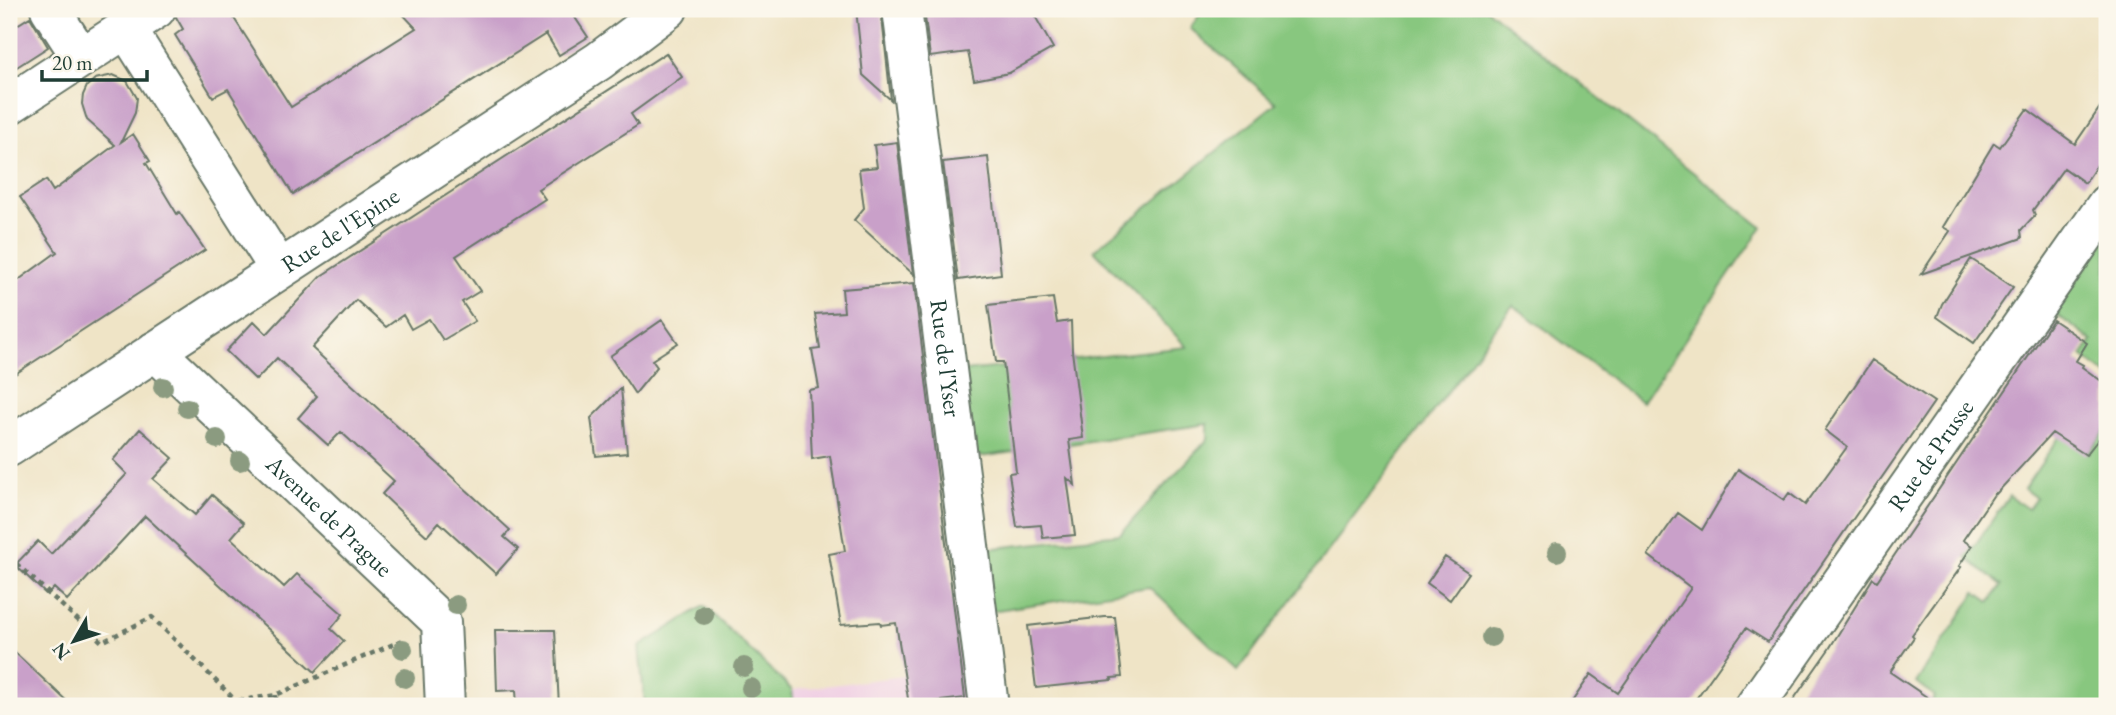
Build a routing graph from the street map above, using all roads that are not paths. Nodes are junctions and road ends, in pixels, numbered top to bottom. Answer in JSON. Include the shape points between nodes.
{"nodes":[{"id":1,"x":50,"y":9,"type":"edge"},
{"id":2,"x":668,"y":9,"type":"edge"},
{"id":3,"x":902,"y":9,"type":"edge"},
{"id":4,"x":141,"y":18,"type":"edge"},
{"id":5,"x":81,"y":57,"type":"junction"},
{"id":6,"x":9,"y":105,"type":"edge"},
{"id":7,"x":2107,"y":204,"type":"edge"},
{"id":8,"x":279,"y":270,"type":"junction"},
{"id":9,"x":155,"y":351,"type":"junction"},
{"id":10,"x":9,"y":447,"type":"edge"},
{"id":11,"x":445,"y":706,"type":"edge"},
{"id":12,"x":989,"y":706,"type":"edge"},
{"id":13,"x":1755,"y":706,"type":"edge"}],
"edges":[{"from":1,"to":5,"type":"street"},
{"from":2,"to":8,"type":"street","name":"Rue de l'Epine","via":[[599,61]]},
{"from":3,"to":12,"type":"street","name":"Rue de l'Yser"},
{"from":4,"to":5,"type":"street"},
{"from":4,"to":8,"type":"street"},
{"from":5,"to":6,"type":"street"},
{"from":7,"to":13,"type":"street","name":"Rue de Prusse"},
{"from":8,"to":9,"type":"street","name":"Rue de l'Epine"},
{"from":9,"to":10,"type":"street","name":"Rue de l'Epine"},
{"from":9,"to":11,"type":"street","name":"Avenue de Prague","via":[[441,622]]}]}
